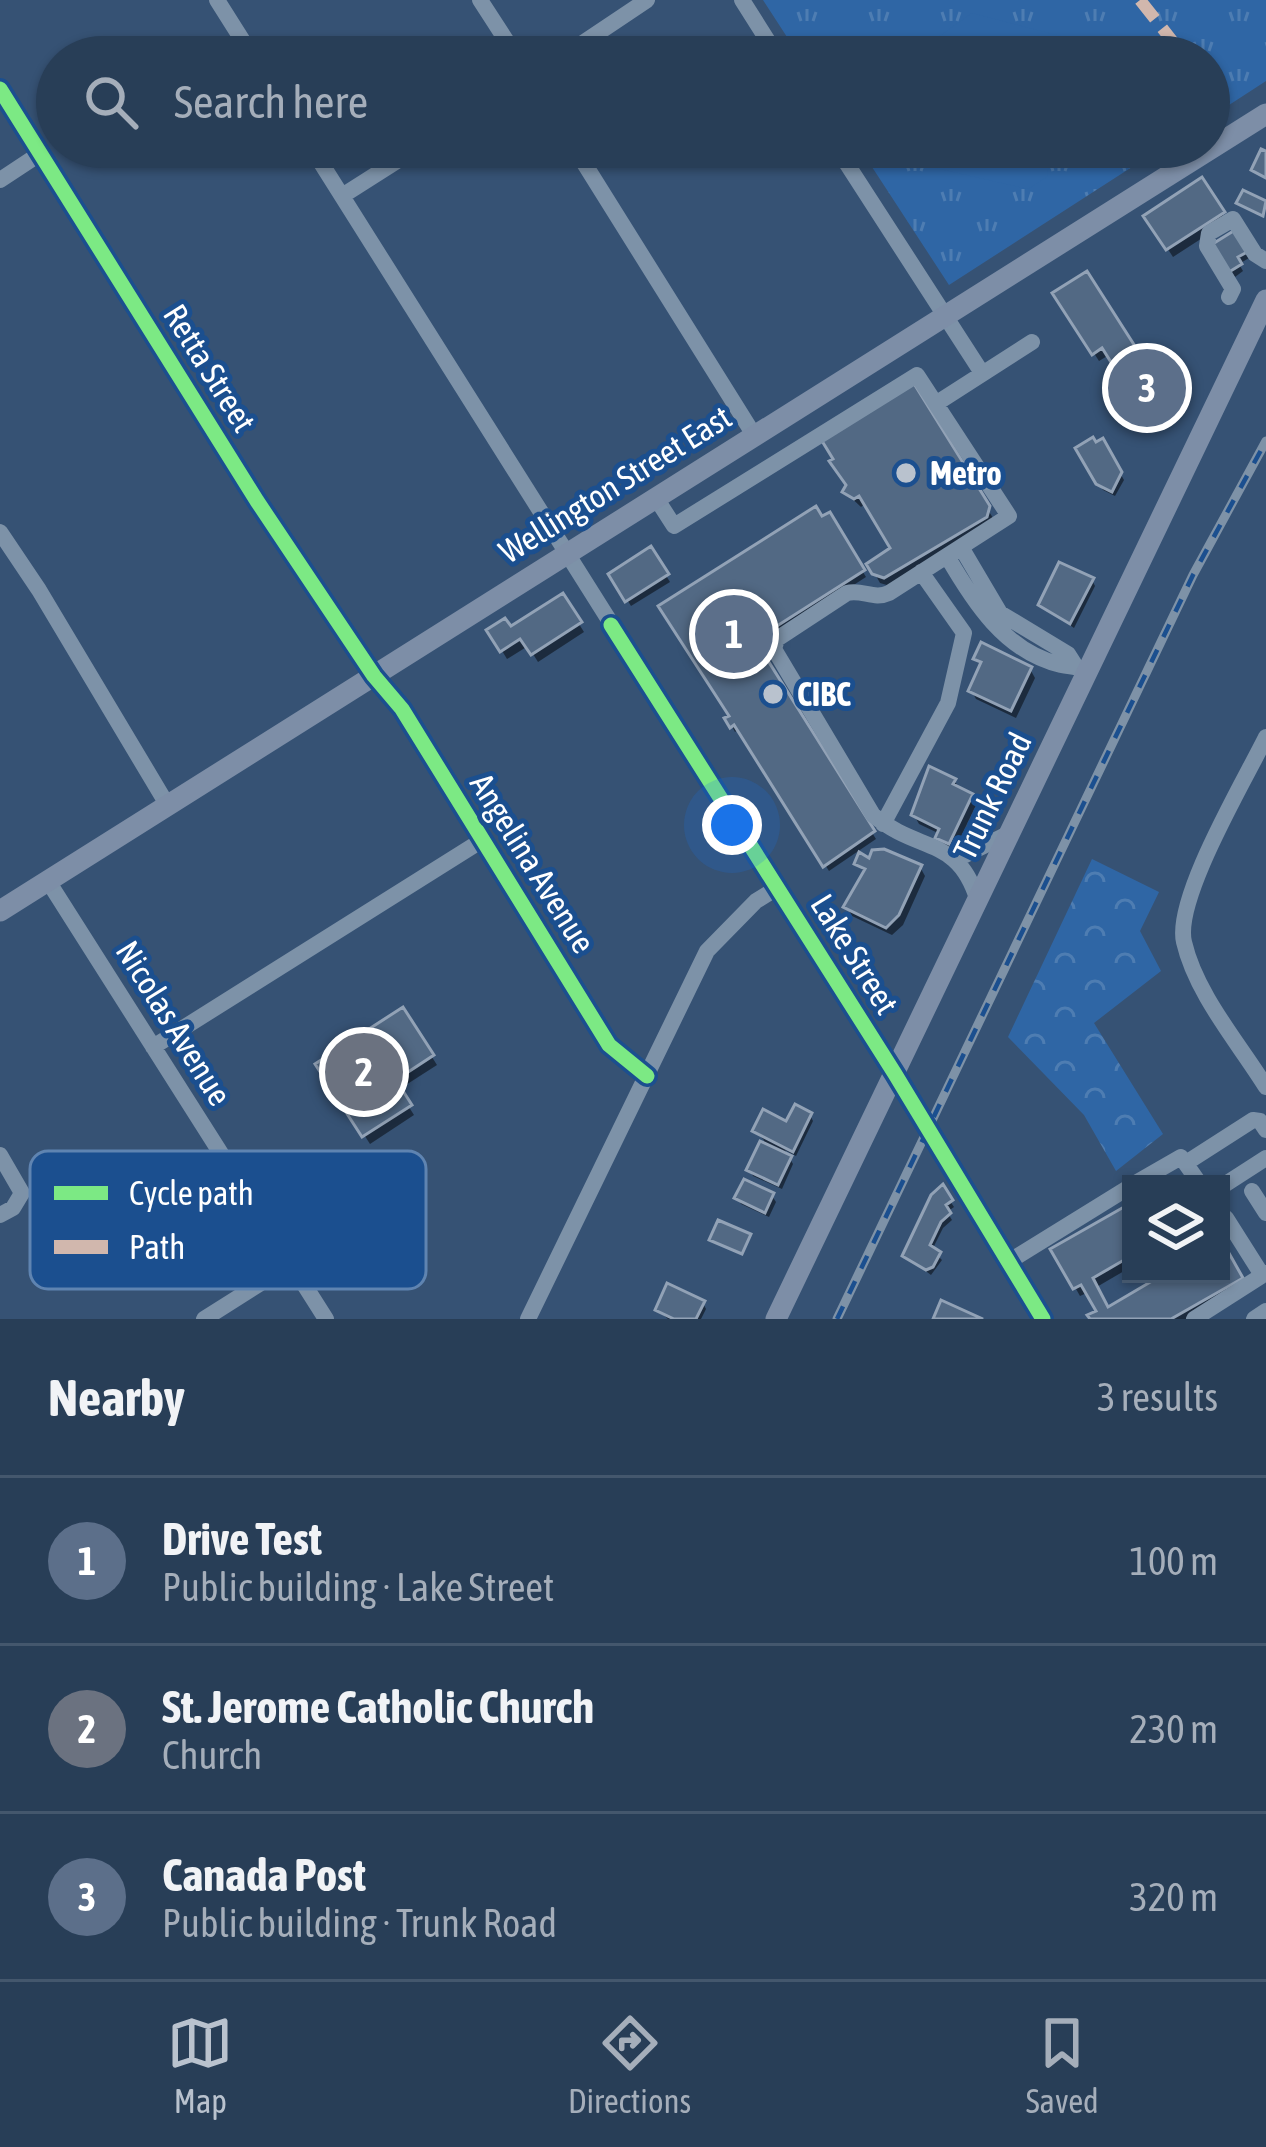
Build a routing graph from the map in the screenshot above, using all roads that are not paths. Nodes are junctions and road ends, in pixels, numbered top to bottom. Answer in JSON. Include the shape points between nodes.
{"nodes":[{"id":1,"x":217,"y":0,"type":"edge"},
{"id":2,"x":481,"y":0,"type":"edge"},
{"id":3,"x":647,"y":0,"type":"edge"},
{"id":4,"x":742,"y":0,"type":"edge"},
{"id":5,"x":240,"y":36,"type":"edge"},
{"id":6,"x":504,"y":36,"type":"edge"},
{"id":7,"x":593,"y":36,"type":"edge"},
{"id":8,"x":765,"y":36,"type":"edge"},
{"id":9,"x":0,"y":89,"type":"edge"},
{"id":10,"x":1266,"y":110,"type":"edge"},
{"id":11,"x":1230,"y":136,"type":"edge"},
{"id":12,"x":36,"y":145,"type":"edge"},
{"id":13,"x":36,"y":156,"type":"edge"},
{"id":14,"x":50,"y":168,"type":"edge"},
{"id":15,"x":324,"y":168,"type":"edge"},
{"id":16,"x":386,"y":168,"type":"edge"},
{"id":17,"x":587,"y":168,"type":"edge"},
{"id":18,"x":850,"y":168,"type":"edge"},
{"id":19,"x":1179,"y":168,"type":"edge"},
{"id":20,"x":0,"y":180,"type":"edge"},
{"id":21,"x":342,"y":196,"type":"junction"},
{"id":22,"x":1266,"y":262,"type":"edge"},
{"id":23,"x":1229,"y":298,"type":"dead end"},
{"id":24,"x":1266,"y":299,"type":"edge"},
{"id":25,"x":944,"y":314,"type":"junction"},
{"id":26,"x":1032,"y":342,"type":"dead end"},
{"id":27,"x":982,"y":373,"type":"junction"},
{"id":28,"x":937,"y":404,"type":"junction"},
{"id":29,"x":782,"y":417,"type":"junction"},
{"id":30,"x":754,"y":435,"type":"junction"},
{"id":31,"x":800,"y":448,"type":"junction"},
{"id":32,"x":656,"y":497,"type":"junction"},
{"id":33,"x":0,"y":532,"type":"edge"},
{"id":34,"x":954,"y":551,"type":"junction"},
{"id":35,"x":567,"y":554,"type":"junction"},
{"id":36,"x":921,"y":572,"type":"junction"},
{"id":37,"x":1082,"y":668,"type":"junction"},
{"id":38,"x":374,"y":676,"type":"junction"},
{"id":39,"x":1266,"y":737,"type":"edge"},
{"id":40,"x":168,"y":806,"type":"junction"},
{"id":41,"x":883,"y":824,"type":"junction"},
{"id":42,"x":1011,"y":832,"type":"junction"},
{"id":43,"x":484,"y":839,"type":"junction"},
{"id":44,"x":957,"y":860,"type":"junction"},
{"id":45,"x":48,"y":881,"type":"junction"},
{"id":46,"x":778,"y":889,"type":"junction"},
{"id":47,"x":978,"y":901,"type":"junction"},
{"id":48,"x":0,"y":911,"type":"edge"},
{"id":49,"x":153,"y":1047,"type":"junction"},
{"id":50,"x":895,"y":1074,"type":"junction"},
{"id":51,"x":647,"y":1076,"type":"junction"},
{"id":52,"x":1266,"y":1087,"type":"edge"},
{"id":53,"x":1266,"y":1130,"type":"edge"},
{"id":54,"x":219,"y":1151,"type":"edge"},
{"id":55,"x":0,"y":1155,"type":"edge"},
{"id":56,"x":1266,"y":1158,"type":"edge"},
{"id":57,"x":1186,"y":1163,"type":"junction"},
{"id":58,"x":1149,"y":1175,"type":"edge"},
{"id":59,"x":1194,"y":1175,"type":"edge"},
{"id":60,"x":1230,"y":1181,"type":"edge"},
{"id":61,"x":1252,"y":1190,"type":"dead end"},
{"id":62,"x":1122,"y":1192,"type":"edge"},
{"id":63,"x":1266,"y":1213,"type":"edge"},
{"id":64,"x":0,"y":1215,"type":"edge"},
{"id":65,"x":1230,"y":1224,"type":"edge"},
{"id":66,"x":1008,"y":1262,"type":"junction"},
{"id":67,"x":1264,"y":1274,"type":"edge"},
{"id":68,"x":251,"y":1289,"type":"edge"},
{"id":69,"x":307,"y":1289,"type":"edge"},
{"id":70,"x":1266,"y":1312,"type":"edge"},
{"id":71,"x":204,"y":1319,"type":"edge"},
{"id":72,"x":326,"y":1319,"type":"edge"},
{"id":73,"x":528,"y":1319,"type":"edge"},
{"id":74,"x":776,"y":1319,"type":"edge"},
{"id":75,"x":1043,"y":1319,"type":"edge"},
{"id":76,"x":1194,"y":1319,"type":"edge"},
{"id":77,"x":1254,"y":1319,"type":"edge"}],
"edges":[{"from":1,"to":5,"type":"street"},
{"from":2,"to":6,"type":"street"},
{"from":3,"to":7,"type":"street"},
{"from":4,"to":8,"type":"street"},
{"from":9,"to":12,"type":"street","name":"Retta Street"},
{"from":10,"to":11,"type":"main road","name":"Wellington Street East"},
{"from":13,"to":20,"type":"street"},
{"from":14,"to":38,"type":"street","name":"Retta Street"},
{"from":15,"to":21,"type":"street","name":"Lake Street"},
{"from":16,"to":21,"type":"street"},
{"from":17,"to":30,"type":"street"},
{"from":18,"to":25,"type":"street"},
{"from":19,"to":25,"type":"main road","name":"Wellington Street East"},
{"from":21,"to":35,"type":"street","name":"Lake Street"},
{"from":22,"to":23,"type":"street","via":[[1233,219],[1210,233],[1208,246],[1233,289]]},
{"from":24,"to":37,"type":"main road","name":"Trunk Road"},
{"from":25,"to":27,"type":"street"},
{"from":25,"to":29,"type":"main road","name":"Wellington Street East"},
{"from":26,"to":27,"type":"street"},
{"from":27,"to":28,"type":"street"},
{"from":28,"to":31,"type":"street","via":[[917,374]]},
{"from":28,"to":34,"type":"street","via":[[1009,516]]},
{"from":29,"to":30,"type":"main road","name":"Wellington Street East"},
{"from":29,"to":31,"type":"street"},
{"from":30,"to":32,"type":"main road","name":"Wellington Street East"},
{"from":31,"to":32,"type":"street","via":[[674,526]]},
{"from":32,"to":35,"type":"main road","name":"Wellington Street East"},
{"from":33,"to":40,"type":"street"},
{"from":34,"to":36,"type":"street"},
{"from":34,"to":37,"type":"street","via":[[1000,613]]},
{"from":35,"to":38,"type":"main road","name":"Wellington Street East"},
{"from":35,"to":46,"type":"street","name":"Lake Street"},
{"from":36,"to":41,"type":"street","via":[[964,633],[948,703]]},
{"from":36,"to":41,"type":"street","via":[[882,596],[848,593],[774,643],[781,668]]},
{"from":37,"to":42,"type":"main road","name":"Trunk Road"},
{"from":38,"to":40,"type":"main road","name":"Wellington Street East"},
{"from":38,"to":43,"type":"street","name":"Angelina Avenue"},
{"from":39,"to":52,"type":"street","via":[[1187,899],[1182,937],[1195,974]]},
{"from":40,"to":45,"type":"main road","name":"Wellington Street East"},
{"from":41,"to":44,"type":"street"},
{"from":42,"to":44,"type":"street"},
{"from":42,"to":47,"type":"main road","name":"Trunk Road"},
{"from":43,"to":49,"type":"street"},
{"from":43,"to":51,"type":"street","name":"Angelina Avenue","via":[[609,1045]]},
{"from":44,"to":47,"type":"street"},
{"from":45,"to":48,"type":"main road","name":"Wellington Street East"},
{"from":45,"to":49,"type":"street","name":"Nicolas Avenue"},
{"from":46,"to":50,"type":"street","name":"Lake Street"},
{"from":46,"to":51,"type":"street","via":[[706,951]]},
{"from":47,"to":50,"type":"main road","name":"Trunk Road"},
{"from":49,"to":54,"type":"street","name":"Nicolas Avenue"},
{"from":50,"to":66,"type":"street","name":"Lake Street"},
{"from":50,"to":74,"type":"main road","name":"Trunk Road"},
{"from":51,"to":73,"type":"street"},
{"from":53,"to":57,"type":"street","via":[[1253,1120]]},
{"from":55,"to":64,"type":"street","via":[[22,1193]]},
{"from":56,"to":60,"type":"street"},
{"from":57,"to":58,"type":"street","via":[[1177,1158]]},
{"from":57,"to":59,"type":"street"},
{"from":61,"to":63,"type":"street"},
{"from":62,"to":66,"type":"street"},
{"from":65,"to":67,"type":"street"},
{"from":66,"to":75,"type":"street","name":"Lake Street"},
{"from":67,"to":76,"type":"street"},
{"from":68,"to":71,"type":"street"},
{"from":69,"to":72,"type":"street","name":"Nicolas Avenue"},
{"from":70,"to":77,"type":"street"}]}
